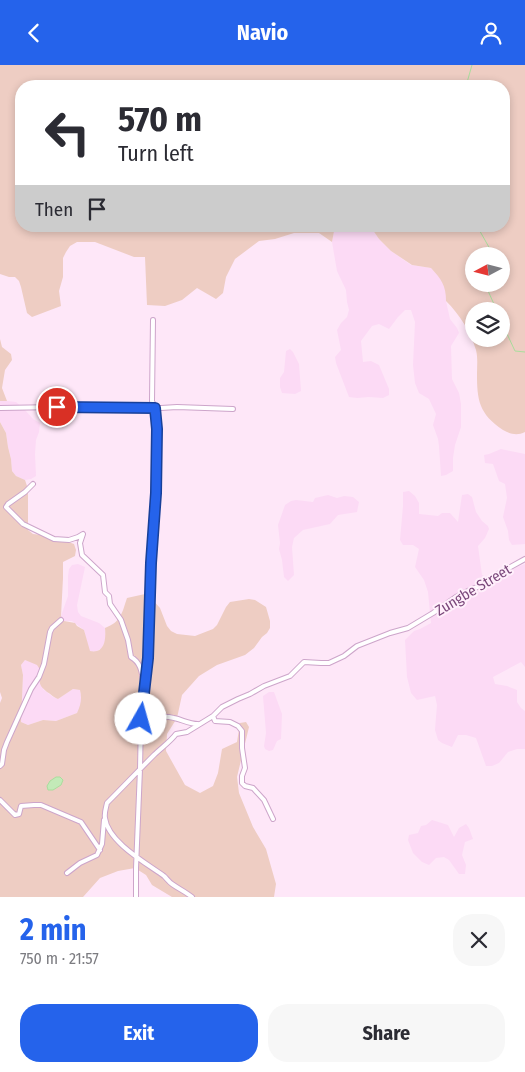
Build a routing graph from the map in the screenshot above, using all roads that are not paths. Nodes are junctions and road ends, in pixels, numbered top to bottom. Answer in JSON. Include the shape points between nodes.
{"nodes":[{"id":1,"x":153,"y":320,"type":"dead end"},
{"id":2,"x":0,"y":408,"type":"edge"},
{"id":3,"x":155,"y":408,"type":"junction"},
{"id":4,"x":233,"y":409,"type":"dead end"},
{"id":5,"x":33,"y":484,"type":"dead end"},
{"id":6,"x":525,"y":559,"type":"edge"},
{"id":7,"x":61,"y":620,"type":"dead end"},
{"id":8,"x":145,"y":688,"type":"junction"},
{"id":9,"x":213,"y":716,"type":"junction"},
{"id":10,"x":141,"y":719,"type":"junction"},
{"id":11,"x":200,"y":724,"type":"junction"},
{"id":12,"x":0,"y":766,"type":"edge"},
{"id":13,"x":140,"y":769,"type":"junction"},
{"id":14,"x":0,"y":800,"type":"edge"},
{"id":15,"x":104,"y":818,"type":"junction"},
{"id":16,"x":273,"y":819,"type":"dead end"},
{"id":17,"x":100,"y":850,"type":"junction"},
{"id":18,"x":136,"y":858,"type":"junction"},
{"id":19,"x":67,"y":873,"type":"dead end"},
{"id":20,"x":136,"y":897,"type":"edge"},
{"id":21,"x":192,"y":897,"type":"edge"}],
"edges":[{"from":1,"to":3,"type":"street","via":[[152,401]]},
{"from":2,"to":3,"type":"street"},
{"from":3,"to":4,"type":"street"},
{"from":3,"to":8,"type":"street","via":[[156,493]]},
{"from":5,"to":8,"type":"street","via":[[6,507],[23,524],[54,539],[68,540],[82,534],[82,555],[103,575],[105,592],[121,620],[131,657],[140,665]]},
{"from":6,"to":9,"type":"street","name":"Zungbe Street","via":[[496,575],[491,582],[456,597],[408,628],[358,647],[329,663],[304,662],[290,676],[222,707]]},
{"from":7,"to":12,"type":"street","via":[[50,632],[44,664],[4,750]]},
{"from":8,"to":10,"type":"street"},
{"from":9,"to":11,"type":"street","name":"Zungbe Street"},
{"from":9,"to":16,"type":"street","via":[[215,721],[230,722],[242,731],[245,768],[242,783],[253,788],[264,800]]},
{"from":10,"to":11,"type":"street","via":[[169,717]]},
{"from":10,"to":13,"type":"street"},
{"from":11,"to":13,"type":"street","name":"Zungbe Street","via":[[176,734]]},
{"from":13,"to":15,"type":"street","name":"Zungbe Street","via":[[108,803]]},
{"from":13,"to":18,"type":"street"},
{"from":14,"to":17,"type":"street","via":[[15,815],[20,814],[21,807],[41,805],[76,819],[84,825]]},
{"from":15,"to":17,"type":"street"},
{"from":15,"to":18,"type":"street","via":[[110,833]]},
{"from":17,"to":19,"type":"street"},
{"from":18,"to":20,"type":"street"},
{"from":18,"to":21,"type":"street"}]}
